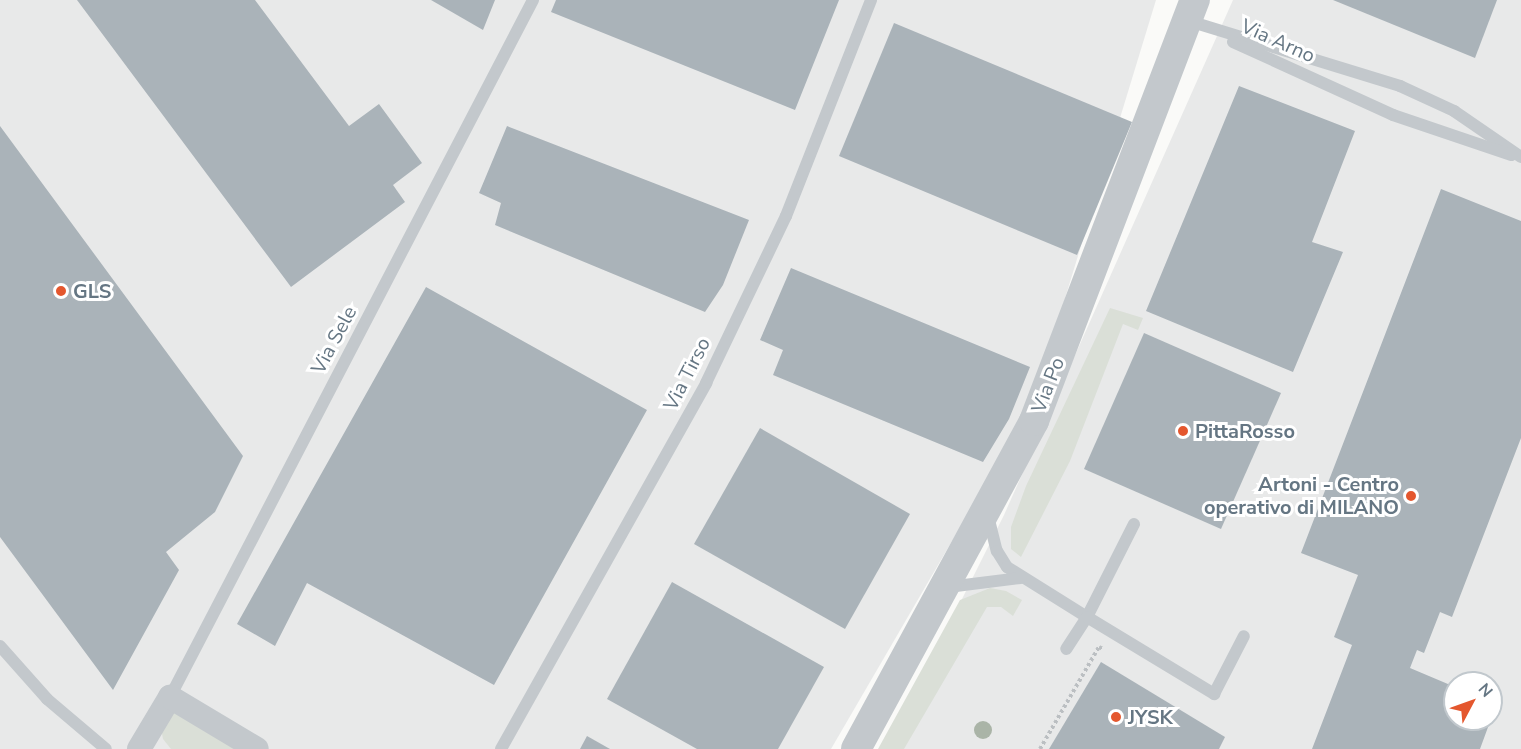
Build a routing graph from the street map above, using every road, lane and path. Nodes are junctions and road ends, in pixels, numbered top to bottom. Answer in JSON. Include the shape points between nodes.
{"nodes":[{"id":1,"x":533,"y":0,"type":"edge"},
{"id":2,"x":871,"y":0,"type":"edge"},
{"id":3,"x":1192,"y":11,"type":"edge"},
{"id":4,"x":1521,"y":158,"type":"edge"},
{"id":5,"x":987,"y":513,"type":"junction"},
{"id":6,"x":1134,"y":524,"type":"dead end"},
{"id":7,"x":1021,"y":578,"type":"junction"},
{"id":8,"x":946,"y":588,"type":"junction"},
{"id":9,"x":1087,"y":617,"type":"junction"},
{"id":10,"x":1244,"y":636,"type":"dead end"},
{"id":11,"x":0,"y":646,"type":"edge"},
{"id":12,"x":1066,"y":649,"type":"dead end"},
{"id":13,"x":1109,"y":652,"type":"dead end"},
{"id":14,"x":170,"y":697,"type":"junction"},
{"id":15,"x":106,"y":749,"type":"edge"},
{"id":16,"x":139,"y":749,"type":"edge"},
{"id":17,"x":257,"y":749,"type":"edge"},
{"id":18,"x":501,"y":749,"type":"edge"},
{"id":19,"x":856,"y":749,"type":"edge"},
{"id":20,"x":1040,"y":749,"type":"edge"}],
"edges":[{"from":1,"to":14,"type":"lane","name":"Via Sele"},
{"from":2,"to":18,"type":"lane","name":"Via Tirso","via":[[786,216],[706,383]]},
{"from":3,"to":4,"type":"lane","name":"Via Arno","via":[[1393,115]]},
{"from":3,"to":4,"type":"lane","name":"Via Arno","via":[[1400,86],[1454,111]]},
{"from":3,"to":5,"type":"street","name":"Via Po","via":[[1034,421]]},
{"from":5,"to":7,"type":"lane","via":[[998,551],[1007,567]]},
{"from":5,"to":8,"type":"street","name":"Via Po"},
{"from":6,"to":9,"type":"lane"},
{"from":7,"to":8,"type":"lane"},
{"from":7,"to":9,"type":"lane"},
{"from":8,"to":19,"type":"street","name":"Via Po"},
{"from":9,"to":10,"type":"lane","via":[[1214,694]]},
{"from":9,"to":12,"type":"lane"},
{"from":11,"to":15,"type":"lane","via":[[47,699]]},
{"from":13,"to":20,"type":"path","via":[[1099,647]]},
{"from":14,"to":16,"type":"street"},
{"from":14,"to":17,"type":"street"}]}
